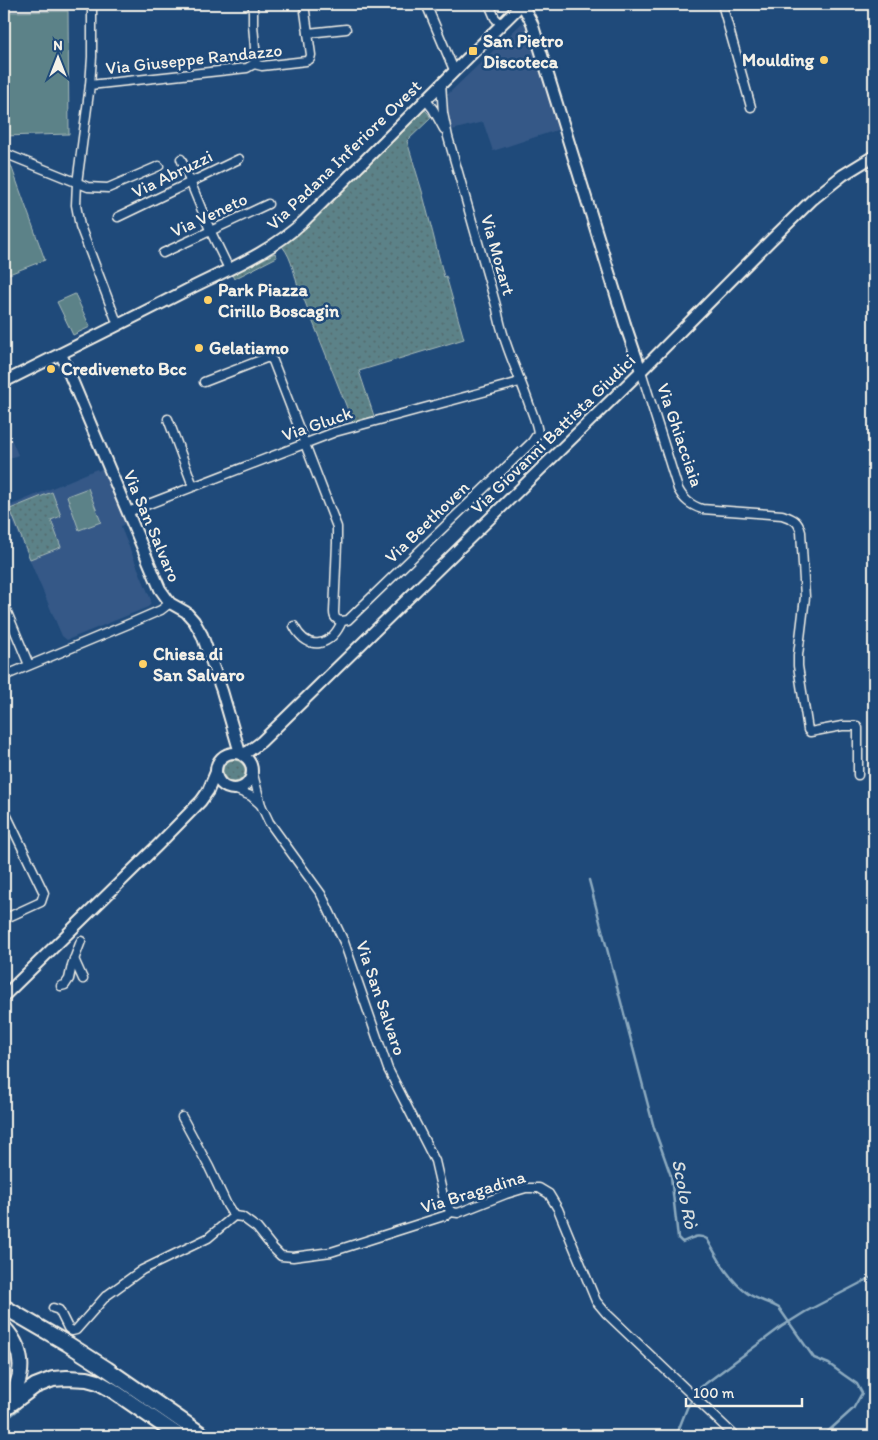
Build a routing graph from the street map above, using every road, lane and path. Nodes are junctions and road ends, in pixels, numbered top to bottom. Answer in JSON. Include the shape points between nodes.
{"nodes":[{"id":1,"x":92,"y":4,"type":"edge"},
{"id":2,"x":253,"y":4,"type":"edge"},
{"id":3,"x":304,"y":4,"type":"edge"},
{"id":4,"x":426,"y":4,"type":"edge"},
{"id":5,"x":489,"y":4,"type":"edge"},
{"id":6,"x":522,"y":4,"type":"edge"},
{"id":7,"x":722,"y":4,"type":"edge"},
{"id":8,"x":500,"y":24,"type":"junction"},
{"id":9,"x":346,"y":29,"type":"dead end"},
{"id":10,"x":308,"y":33,"type":"junction"},
{"id":11,"x":254,"y":64,"type":"junction"},
{"id":12,"x":454,"y":70,"type":"junction"},
{"id":13,"x":441,"y":83,"type":"junction"},
{"id":14,"x":90,"y":85,"type":"junction"},
{"id":15,"x":425,"y":99,"type":"junction"},
{"id":16,"x":751,"y":107,"type":"dead end"},
{"id":17,"x":448,"y":137,"type":"junction"},
{"id":18,"x":4,"y":153,"type":"edge"},
{"id":19,"x":874,"y":156,"type":"edge"},
{"id":20,"x":239,"y":158,"type":"dead end"},
{"id":21,"x":181,"y":159,"type":"dead end"},
{"id":22,"x":159,"y":166,"type":"dead end"},
{"id":23,"x":190,"y":182,"type":"junction"},
{"id":24,"x":78,"y":183,"type":"junction"},
{"id":25,"x":268,"y":204,"type":"dead end"},
{"id":26,"x":118,"y":217,"type":"dead end"},
{"id":27,"x":210,"y":230,"type":"junction"},
{"id":28,"x":163,"y":253,"type":"dead end"},
{"id":29,"x":229,"y":269,"type":"junction"},
{"id":30,"x":118,"y":326,"type":"junction"},
{"id":31,"x":61,"y":354,"type":"junction"},
{"id":32,"x":641,"y":371,"type":"junction"},
{"id":33,"x":520,"y":380,"type":"junction"},
{"id":34,"x":4,"y":382,"type":"edge"},
{"id":35,"x":204,"y":382,"type":"dead end"},
{"id":36,"x":168,"y":419,"type":"dead end"},
{"id":37,"x":304,"y":444,"type":"junction"},
{"id":38,"x":193,"y":486,"type":"junction"},
{"id":39,"x":128,"y":512,"type":"junction"},
{"id":40,"x":170,"y":603,"type":"junction"},
{"id":41,"x":4,"y":605,"type":"edge"},
{"id":42,"x":342,"y":621,"type":"junction"},
{"id":43,"x":294,"y":626,"type":"dead end"},
{"id":44,"x":29,"y":665,"type":"junction"},
{"id":45,"x":4,"y":676,"type":"edge"},
{"id":46,"x":232,"y":729,"type":"junction"},
{"id":47,"x":261,"y":742,"type":"junction"},
{"id":48,"x":241,"y":754,"type":"junction"},
{"id":49,"x":224,"y":755,"type":"junction"},
{"id":50,"x":253,"y":771,"type":"junction"},
{"id":51,"x":216,"y":772,"type":"junction"},
{"id":52,"x":858,"y":775,"type":"dead end"},
{"id":53,"x":232,"y":789,"type":"junction"},
{"id":54,"x":201,"y":801,"type":"junction"},
{"id":55,"x":261,"y":805,"type":"junction"},
{"id":56,"x":4,"y":810,"type":"edge"},
{"id":57,"x":4,"y":920,"type":"edge"},
{"id":58,"x":81,"y":941,"type":"dead end"},
{"id":59,"x":74,"y":959,"type":"junction"},
{"id":60,"x":83,"y":979,"type":"dead end"},
{"id":61,"x":61,"y":986,"type":"dead end"},
{"id":62,"x":4,"y":996,"type":"edge"},
{"id":63,"x":182,"y":1116,"type":"dead end"},
{"id":64,"x":451,"y":1212,"type":"junction"},
{"id":65,"x":234,"y":1216,"type":"junction"},
{"id":66,"x":4,"y":1307,"type":"edge"},
{"id":67,"x":53,"y":1308,"type":"dead end"},
{"id":68,"x":4,"y":1318,"type":"edge"},
{"id":69,"x":4,"y":1328,"type":"edge"},
{"id":70,"x":4,"y":1408,"type":"edge"},
{"id":71,"x":179,"y":1436,"type":"edge"},
{"id":72,"x":188,"y":1436,"type":"edge"},
{"id":73,"x":204,"y":1436,"type":"edge"},
{"id":74,"x":735,"y":1436,"type":"edge"}],
"edges":[{"from":1,"to":14,"type":"street"},
{"from":2,"to":11,"type":"street"},
{"from":3,"to":10,"type":"street"},
{"from":4,"to":12,"type":"street"},
{"from":5,"to":8,"type":"street"},
{"from":6,"to":8,"type":"street","name":"Via Padana Inferiore Ovest"},
{"from":6,"to":32,"type":"street","name":"Via Ghiacciaia","via":[[532,23]]},
{"from":7,"to":16,"type":"street"},
{"from":8,"to":12,"type":"street","name":"Via Padana Inferiore Ovest"},
{"from":9,"to":10,"type":"street"},
{"from":10,"to":11,"type":"street","name":"Via Giuseppe Randazzo","via":[[310,59],[262,66]]},
{"from":11,"to":14,"type":"street","name":"Via Giuseppe Randazzo","via":[[247,68]]},
{"from":12,"to":13,"type":"street","name":"Via Padana Inferiore Ovest"},
{"from":13,"to":15,"type":"street","name":"Via Padana Inferiore Ovest"},
{"from":13,"to":17,"type":"street","name":"Via Mozart"},
{"from":14,"to":24,"type":"street","name":"Via Giuseppe Randazzo"},
{"from":15,"to":17,"type":"street","name":"Via Mozart"},
{"from":15,"to":29,"type":"street","name":"Via Padana Inferiore Ovest","via":[[295,229],[274,245]]},
{"from":17,"to":33,"type":"street","name":"Via Mozart","via":[[508,352]]},
{"from":18,"to":24,"type":"street"},
{"from":19,"to":32,"type":"street","name":"Via Giovanni Battista Giudici","via":[[843,175],[814,199]]},
{"from":20,"to":23,"type":"street","name":"Via Abruzzi"},
{"from":21,"to":23,"type":"street"},
{"from":22,"to":24,"type":"street","via":[[108,188]]},
{"from":23,"to":26,"type":"street","name":"Via Abruzzi"},
{"from":23,"to":27,"type":"street"},
{"from":24,"to":30,"type":"street","name":"Via Giuseppe Randazzo","via":[[76,205],[80,226]]},
{"from":25,"to":27,"type":"street","name":"Via Veneto"},
{"from":27,"to":28,"type":"street","name":"Via Veneto"},
{"from":27,"to":29,"type":"street"},
{"from":29,"to":30,"type":"street","name":"Via Padana Inferiore Ovest"},
{"from":30,"to":31,"type":"street","name":"Via Padana Inferiore Ovest"},
{"from":31,"to":34,"type":"street","name":"Via Padana Inferiore Ovest"},
{"from":31,"to":39,"type":"street","name":"Via San Salvaro"},
{"from":32,"to":47,"type":"street","name":"Via Giovanni Battista Giudici"},
{"from":32,"to":52,"type":"street","name":"Via Ghiacciaia","via":[[683,499],[702,509],[782,515],[799,525],[805,598],[798,666],[808,730],[857,726]]},
{"from":33,"to":37,"type":"street","name":"Via Gluck"},
{"from":33,"to":42,"type":"street","name":"Via Beethoven","via":[[538,430],[537,436],[348,620]]},
{"from":35,"to":37,"type":"street","via":[[270,358]]},
{"from":36,"to":38,"type":"street"},
{"from":37,"to":38,"type":"street","name":"Via Gluck"},
{"from":37,"to":42,"type":"street","via":[[337,527],[334,617]]},
{"from":38,"to":39,"type":"street","name":"Via Gluck"},
{"from":39,"to":40,"type":"street","name":"Via San Salvaro","via":[[160,589]]},
{"from":40,"to":44,"type":"street","via":[[146,617]]},
{"from":40,"to":46,"type":"street","name":"Via San Salvaro","via":[[186,612],[202,635]]},
{"from":41,"to":44,"type":"street"},
{"from":42,"to":43,"type":"street","name":"Via Beethoven","via":[[332,637],[321,644],[311,643]]},
{"from":44,"to":45,"type":"street"},
{"from":46,"to":48,"type":"street","name":"Via San Salvaro"},
{"from":46,"to":49,"type":"street"},
{"from":47,"to":48,"type":"street","name":"Via Giovanni Battista Giudici"},
{"from":47,"to":50,"type":"street","name":"Via Giovanni Battista Giudici"},
{"from":48,"to":49,"type":"street","name":"Via Giovanni Battista Giudici"},
{"from":48,"to":50,"type":"street","via":[[251,762]]},
{"from":49,"to":51,"type":"street"},
{"from":50,"to":53,"type":"street","via":[[247,784]]},
{"from":50,"to":55,"type":"street","name":"Via San Salvaro"},
{"from":51,"to":53,"type":"street","via":[[220,783]]},
{"from":51,"to":54,"type":"street"},
{"from":53,"to":54,"type":"street"},
{"from":53,"to":55,"type":"street","via":[[251,796]]},
{"from":54,"to":62,"type":"street"},
{"from":55,"to":64,"type":"street","name":"Via San Salvaro","via":[[269,822],[321,894],[344,942],[388,1069],[435,1161],[444,1200]]},
{"from":56,"to":57,"type":"street","via":[[44,893],[41,902]]},
{"from":58,"to":59,"type":"street"},
{"from":59,"to":60,"type":"street"},
{"from":59,"to":61,"type":"street","via":[[69,979]]},
{"from":63,"to":65,"type":"street"},
{"from":64,"to":65,"type":"street","name":"Via Bragadina","via":[[332,1252],[293,1257],[281,1256],[257,1228],[242,1217]]},
{"from":64,"to":74,"type":"street","name":"Via Bragadina","via":[[458,1213],[526,1188],[540,1188],[549,1194],[596,1301]]},
{"from":65,"to":67,"type":"street","via":[[208,1238],[142,1270],[113,1290],[76,1330],[68,1328],[59,1310]]},
{"from":66,"to":73,"type":"highway","via":[[107,1369]]},
{"from":68,"to":72,"type":"highway","via":[[103,1377]]},
{"from":69,"to":70,"type":"highway","via":[[17,1347],[20,1366],[17,1385]]},
{"from":70,"to":71,"type":"highway","via":[[35,1386],[53,1379],[87,1379],[112,1390]]}]}
